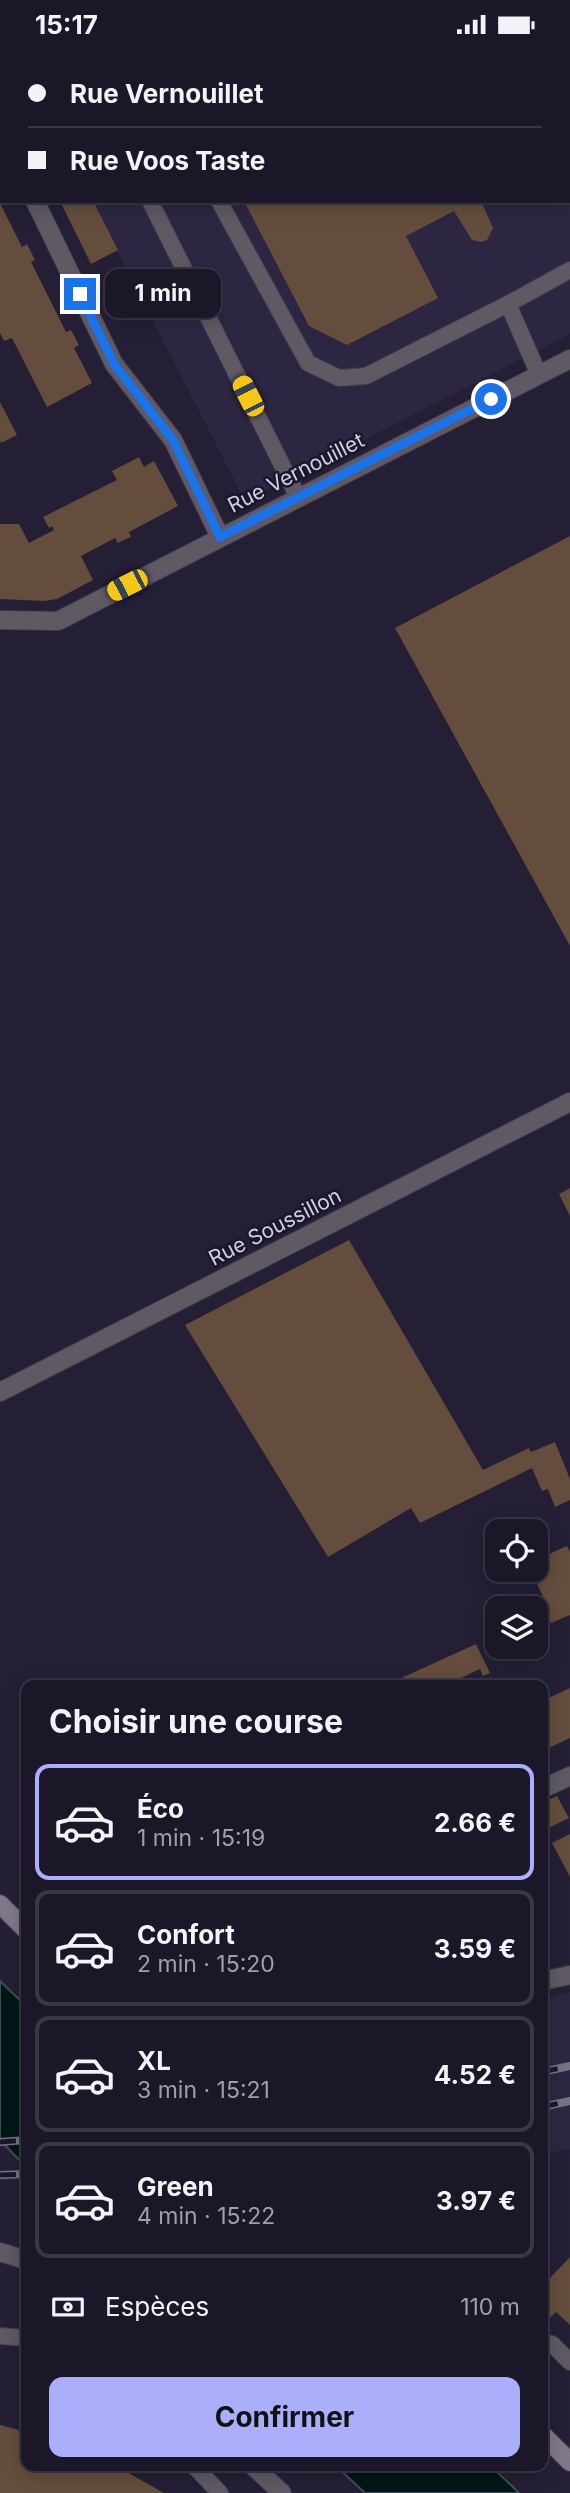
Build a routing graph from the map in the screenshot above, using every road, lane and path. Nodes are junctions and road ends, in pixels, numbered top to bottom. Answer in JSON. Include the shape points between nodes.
{"nodes":[{"id":1,"x":36,"y":203,"type":"edge"},
{"id":2,"x":151,"y":203,"type":"edge"},
{"id":3,"x":220,"y":203,"type":"edge"},
{"id":4,"x":570,"y":270,"type":"edge"},
{"id":5,"x":508,"y":304,"type":"junction"},
{"id":6,"x":570,"y":359,"type":"edge"},
{"id":7,"x":539,"y":375,"type":"junction"},
{"id":8,"x":298,"y":497,"type":"junction"},
{"id":9,"x":220,"y":537,"type":"junction"},
{"id":10,"x":0,"y":620,"type":"edge"},
{"id":11,"x":570,"y":1102,"type":"edge"},
{"id":12,"x":0,"y":1392,"type":"edge"},
{"id":13,"x":570,"y":1776,"type":"edge"},
{"id":14,"x":548,"y":1786,"type":"edge"},
{"id":15,"x":0,"y":1904,"type":"edge"},
{"id":16,"x":21,"y":1925,"type":"edge"},
{"id":17,"x":570,"y":1975,"type":"edge"},
{"id":18,"x":548,"y":1980,"type":"edge"},
{"id":19,"x":0,"y":2252,"type":"edge"},
{"id":20,"x":21,"y":2258,"type":"edge"},
{"id":21,"x":0,"y":2336,"type":"edge"},
{"id":22,"x":21,"y":2338,"type":"edge"},
{"id":23,"x":548,"y":2343,"type":"edge"},
{"id":24,"x":570,"y":2362,"type":"edge"},
{"id":25,"x":548,"y":2440,"type":"edge"},
{"id":26,"x":570,"y":2462,"type":"edge"},
{"id":27,"x":199,"y":2471,"type":"edge"},
{"id":28,"x":258,"y":2471,"type":"edge"},
{"id":29,"x":220,"y":2493,"type":"edge"},
{"id":30,"x":282,"y":2493,"type":"edge"}],
"edges":[{"from":1,"to":9,"type":"street","via":[[114,364],[173,440]]},
{"from":2,"to":8,"type":"lane"},
{"from":3,"to":5,"type":"lane","via":[[308,363],[340,378],[366,376]]},
{"from":4,"to":5,"type":"lane"},
{"from":5,"to":7,"type":"lane"},
{"from":6,"to":7,"type":"street","name":"Rue Vernouillet"},
{"from":7,"to":8,"type":"street","name":"Rue Vernouillet"},
{"from":8,"to":9,"type":"street","name":"Rue Vernouillet"},
{"from":9,"to":10,"type":"street","name":"Rue Vernouillet","via":[[58,621]]},
{"from":11,"to":12,"type":"street","name":"Rue Soussillon"},
{"from":13,"to":14,"type":"street"},
{"from":15,"to":16,"type":"main road"},
{"from":17,"to":18,"type":"street"},
{"from":19,"to":20,"type":"street"},
{"from":21,"to":22,"type":"lane"},
{"from":23,"to":24,"type":"lane"},
{"from":25,"to":26,"type":"main road"},
{"from":27,"to":29,"type":"lane"},
{"from":28,"to":30,"type":"street"}]}
